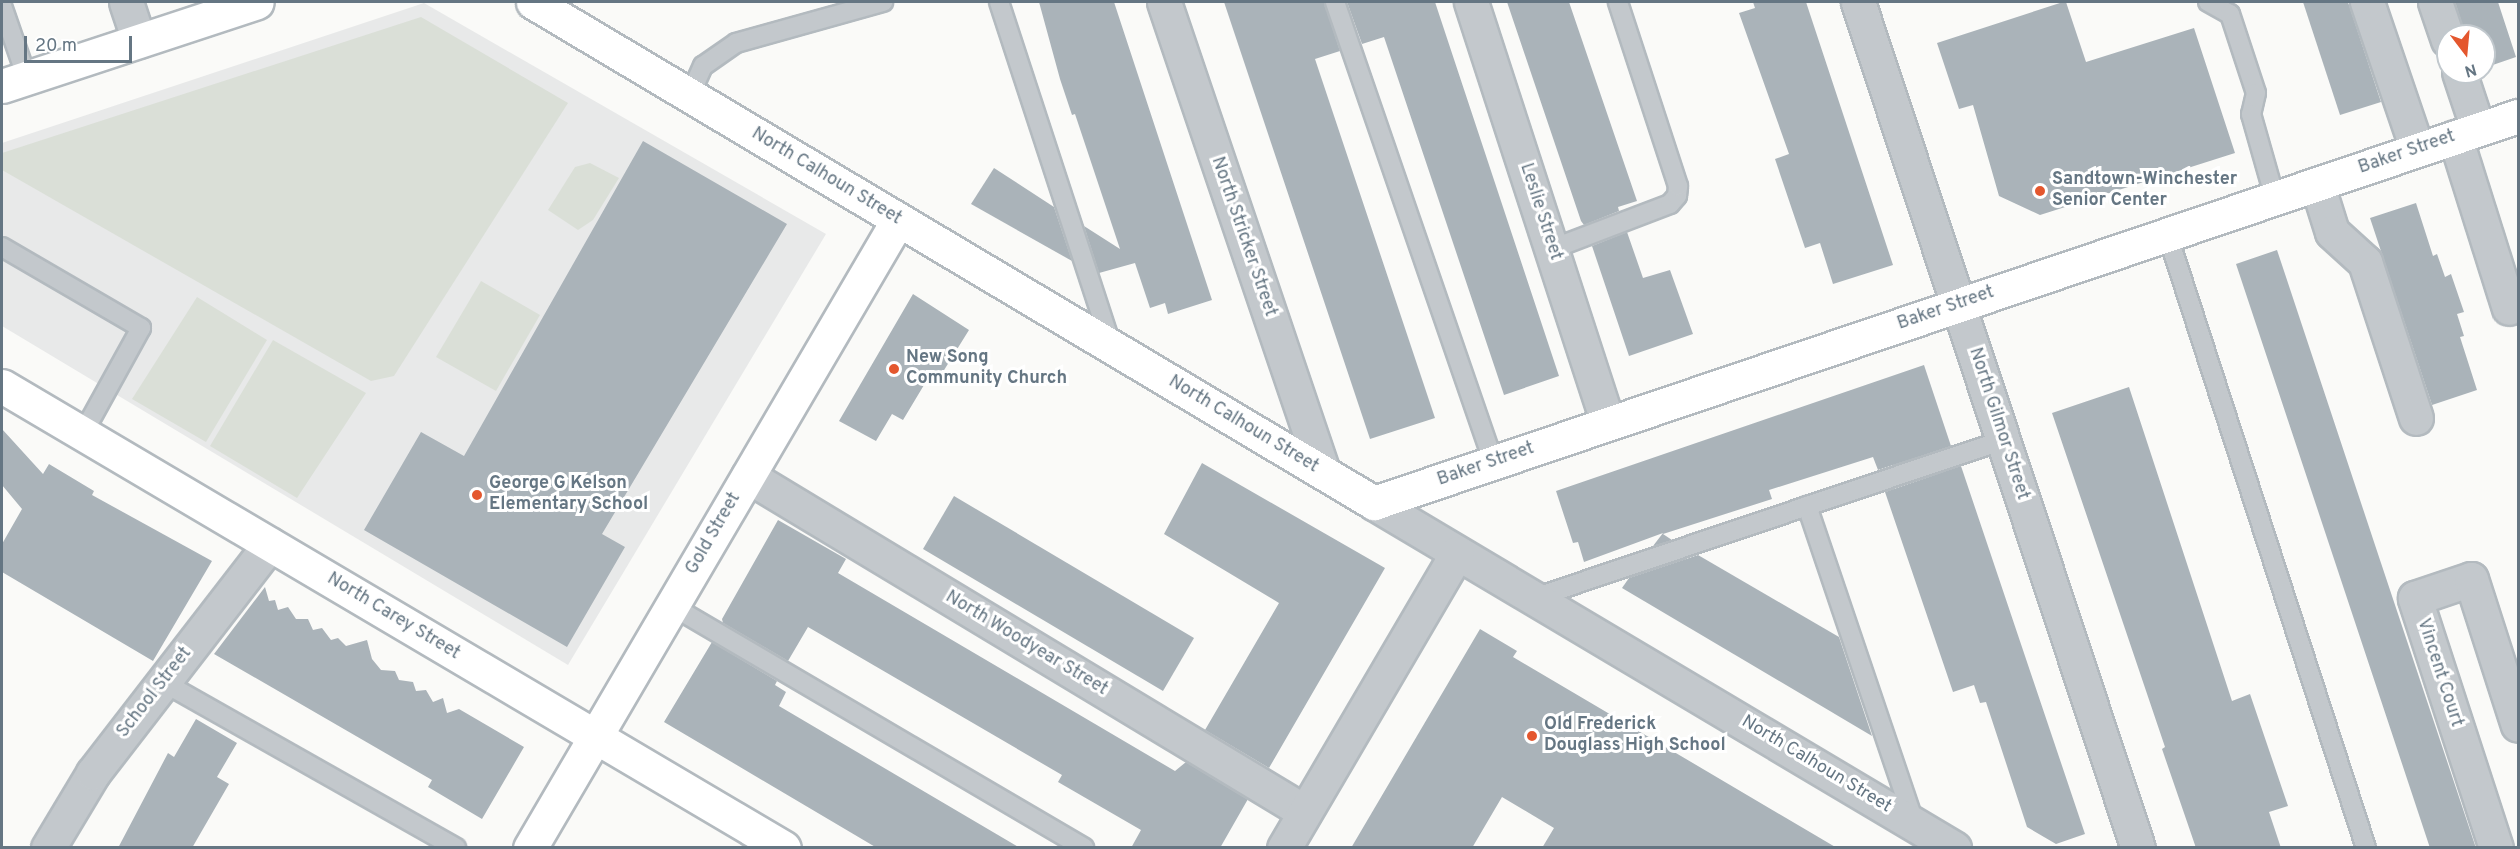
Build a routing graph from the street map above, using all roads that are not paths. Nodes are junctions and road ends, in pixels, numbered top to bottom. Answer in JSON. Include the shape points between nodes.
{"nodes":[{"id":1,"x":126,"y":2,"type":"edge"},
{"id":2,"x":257,"y":2,"type":"edge"},
{"id":3,"x":533,"y":2,"type":"edge"},
{"id":4,"x":883,"y":2,"type":"edge"},
{"id":5,"x":999,"y":2,"type":"edge"},
{"id":6,"x":1164,"y":2,"type":"edge"},
{"id":7,"x":1335,"y":2,"type":"edge"},
{"id":8,"x":1471,"y":2,"type":"edge"},
{"id":9,"x":1618,"y":2,"type":"edge"},
{"id":10,"x":1858,"y":2,"type":"edge"},
{"id":11,"x":2208,"y":2,"type":"edge"},
{"id":12,"x":2367,"y":2,"type":"edge"},
{"id":13,"x":2435,"y":2,"type":"edge"},
{"id":14,"x":2,"y":6,"type":"edge"},
{"id":15,"x":2443,"y":24,"type":"edge"},
{"id":16,"x":139,"y":41,"type":"junction"},
{"id":17,"x":14,"y":82,"type":"edge"},
{"id":18,"x":2460,"y":84,"type":"edge"},
{"id":19,"x":690,"y":95,"type":"junction"},
{"id":20,"x":2518,"y":116,"type":"edge"},
{"id":21,"x":2466,"y":133,"type":"junction"},
{"id":22,"x":2417,"y":149,"type":"junction"},
{"id":23,"x":2317,"y":184,"type":"junction"},
{"id":24,"x":2275,"y":198,"type":"junction"},
{"id":25,"x":898,"y":220,"type":"junction"},
{"id":26,"x":2168,"y":236,"type":"junction"},
{"id":27,"x":2,"y":247,"type":"edge"},
{"id":28,"x":1552,"y":249,"type":"junction"},
{"id":29,"x":1959,"y":305,"type":"junction"},
{"id":30,"x":2509,"y":308,"type":"dead end"},
{"id":31,"x":1112,"y":347,"type":"junction"},
{"id":32,"x":2,"y":386,"type":"edge"},
{"id":33,"x":2416,"y":418,"type":"dead end"},
{"id":34,"x":1608,"y":423,"type":"junction"},
{"id":35,"x":83,"y":433,"type":"junction"},
{"id":36,"x":2003,"y":440,"type":"junction"},
{"id":37,"x":1494,"y":463,"type":"junction"},
{"id":38,"x":1323,"y":472,"type":"junction"},
{"id":39,"x":748,"y":476,"type":"junction"},
{"id":40,"x":1374,"y":503,"type":"junction"},
{"id":41,"x":1808,"y":506,"type":"junction"},
{"id":42,"x":270,"y":544,"type":"junction"},
{"id":43,"x":1457,"y":553,"type":"junction"},
{"id":44,"x":1534,"y":598,"type":"junction"},
{"id":45,"x":672,"y":606,"type":"junction"},
{"id":46,"x":163,"y":682,"type":"junction"},
{"id":47,"x":2518,"y":725,"type":"edge"},
{"id":48,"x":595,"y":736,"type":"junction"},
{"id":49,"x":1305,"y":812,"type":"junction"},
{"id":50,"x":1914,"y":824,"type":"junction"},
{"id":51,"x":48,"y":848,"type":"edge"},
{"id":52,"x":456,"y":848,"type":"edge"},
{"id":53,"x":530,"y":848,"type":"edge"},
{"id":54,"x":784,"y":848,"type":"edge"},
{"id":55,"x":1084,"y":848,"type":"edge"},
{"id":56,"x":1284,"y":848,"type":"edge"},
{"id":57,"x":1954,"y":848,"type":"edge"},
{"id":58,"x":2138,"y":848,"type":"edge"},
{"id":59,"x":2367,"y":848,"type":"edge"},
{"id":60,"x":2496,"y":848,"type":"edge"}],
"edges":[{"from":1,"to":16,"type":"street"},
{"from":2,"to":16,"type":"street"},
{"from":3,"to":19,"type":"street","name":"North Calhoun Street"},
{"from":4,"to":19,"type":"lane","via":[[736,43],[703,66]]},
{"from":5,"to":31,"type":"lane"},
{"from":6,"to":38,"type":"street","name":"North Stricker Street"},
{"from":7,"to":37,"type":"lane"},
{"from":8,"to":28,"type":"street","name":"Leslie Street"},
{"from":9,"to":28,"type":"lane","via":[[1678,186],[1677,196],[1670,204]]},
{"from":10,"to":29,"type":"street","name":"North Gilmor Street"},
{"from":11,"to":24,"type":"lane","via":[[2230,14],[2256,93],[2251,114]]},
{"from":12,"to":22,"type":"street"},
{"from":13,"to":15,"type":"street"},
{"from":14,"to":17,"type":"lane"},
{"from":16,"to":17,"type":"street"},
{"from":18,"to":21,"type":"street"},
{"from":19,"to":25,"type":"street","name":"North Calhoun Street"},
{"from":20,"to":21,"type":"street","name":"Baker Street"},
{"from":21,"to":22,"type":"street","name":"Baker Street"},
{"from":21,"to":30,"type":"street"},
{"from":22,"to":23,"type":"street","name":"Baker Street"},
{"from":23,"to":24,"type":"street","name":"Baker Street"},
{"from":23,"to":33,"type":"street","via":[[2332,232],[2365,262]]},
{"from":24,"to":26,"type":"street","name":"Baker Street"},
{"from":25,"to":31,"type":"street","name":"North Calhoun Street"},
{"from":25,"to":39,"type":"street","name":"Gold Street"},
{"from":26,"to":29,"type":"street","name":"Baker Street"},
{"from":26,"to":59,"type":"lane"},
{"from":27,"to":35,"type":"lane","via":[[141,328]]},
{"from":28,"to":34,"type":"street","name":"Leslie Street"},
{"from":29,"to":34,"type":"street","name":"Baker Street"},
{"from":29,"to":36,"type":"street","name":"North Gilmor Street"},
{"from":31,"to":38,"type":"street","name":"North Calhoun Street"},
{"from":32,"to":35,"type":"street","name":"North Carey Street"},
{"from":34,"to":37,"type":"street","name":"Baker Street"},
{"from":35,"to":42,"type":"street","name":"North Carey Street"},
{"from":36,"to":41,"type":"lane"},
{"from":36,"to":58,"type":"street","name":"North Gilmor Street"},
{"from":37,"to":40,"type":"street","name":"Baker Street"},
{"from":38,"to":40,"type":"street","name":"North Calhoun Street"},
{"from":39,"to":45,"type":"street","name":"Gold Street"},
{"from":39,"to":49,"type":"street","name":"North Woodyear Street"},
{"from":40,"to":43,"type":"street","name":"North Calhoun Street"},
{"from":41,"to":44,"type":"lane"},
{"from":41,"to":50,"type":"lane"},
{"from":42,"to":46,"type":"street","name":"School Street"},
{"from":42,"to":48,"type":"street","name":"North Carey Street"},
{"from":43,"to":44,"type":"street","name":"North Calhoun Street"},
{"from":43,"to":49,"type":"street"},
{"from":44,"to":50,"type":"street","name":"North Calhoun Street"},
{"from":45,"to":48,"type":"street","name":"Gold Street"},
{"from":45,"to":55,"type":"lane"},
{"from":46,"to":51,"type":"street","name":"School Street","via":[[93,773]]},
{"from":46,"to":52,"type":"lane"},
{"from":47,"to":60,"type":"street","name":"Vincent Court","via":[[2471,579],[2415,598]]},
{"from":48,"to":53,"type":"street","name":"Gold Street"},
{"from":48,"to":54,"type":"street","name":"North Carey Street"},
{"from":49,"to":56,"type":"street"},
{"from":50,"to":57,"type":"street","name":"North Calhoun Street"}]}
